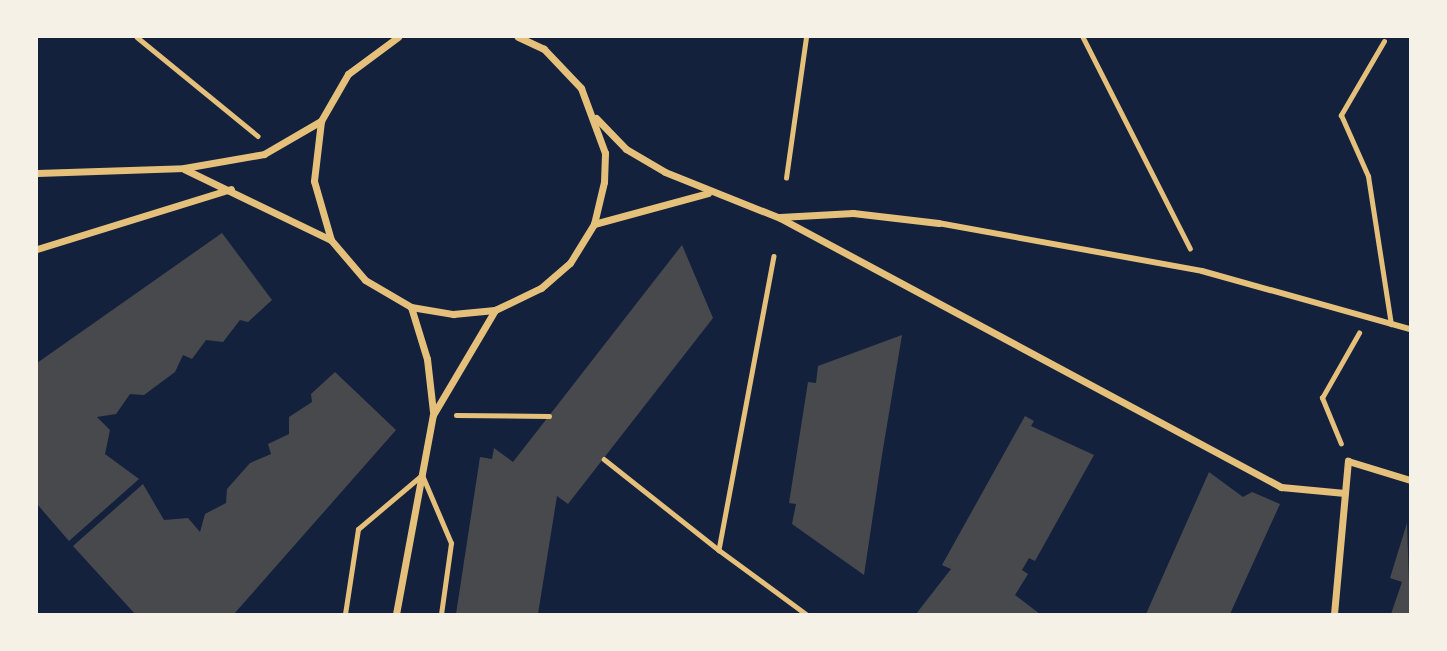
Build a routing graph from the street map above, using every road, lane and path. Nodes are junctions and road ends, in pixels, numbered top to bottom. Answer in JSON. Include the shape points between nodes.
{"nodes":[{"id":1,"x":137,"y":37,"type":"edge"},
{"id":2,"x":398,"y":37,"type":"edge"},
{"id":3,"x":518,"y":37,"type":"edge"},
{"id":4,"x":806,"y":37,"type":"edge"},
{"id":5,"x":1083,"y":37,"type":"edge"},
{"id":6,"x":1384,"y":41,"type":"dead end"},
{"id":7,"x":596,"y":118,"type":"junction"},
{"id":8,"x":321,"y":121,"type":"junction"},
{"id":9,"x":256,"y":130,"type":"junction"},
{"id":10,"x":247,"y":134,"type":"dead end"},
{"id":11,"x":264,"y":154,"type":"junction"},
{"id":12,"x":184,"y":168,"type":"junction"},
{"id":13,"x":37,"y":173,"type":"edge"},
{"id":14,"x":786,"y":178,"type":"dead end"},
{"id":15,"x":231,"y":189,"type":"junction"},
{"id":16,"x":709,"y":193,"type":"junction"},
{"id":17,"x":780,"y":218,"type":"junction"},
{"id":18,"x":938,"y":223,"type":"joint"},
{"id":19,"x":594,"y":224,"type":"junction"},
{"id":20,"x":331,"y":240,"type":"junction"},
{"id":21,"x":37,"y":249,"type":"edge"},
{"id":22,"x":774,"y":256,"type":"dead end"},
{"id":23,"x":1202,"y":271,"type":"junction"},
{"id":24,"x":411,"y":307,"type":"junction"},
{"id":25,"x":495,"y":310,"type":"junction"},
{"id":26,"x":1368,"y":317,"type":"junction"},
{"id":27,"x":1391,"y":324,"type":"junction"},
{"id":28,"x":1410,"y":329,"type":"edge"},
{"id":29,"x":433,"y":415,"type":"junction"},
{"id":30,"x":549,"y":416,"type":"dead end"},
{"id":31,"x":604,"y":458,"type":"dead end"},
{"id":32,"x":1348,"y":461,"type":"junction"},
{"id":33,"x":422,"y":475,"type":"junction"},
{"id":34,"x":1410,"y":480,"type":"edge"},
{"id":35,"x":1345,"y":493,"type":"junction"},
{"id":36,"x":719,"y":550,"type":"junction"},
{"id":37,"x":345,"y":614,"type":"edge"},
{"id":38,"x":396,"y":614,"type":"edge"},
{"id":39,"x":441,"y":614,"type":"edge"},
{"id":40,"x":806,"y":614,"type":"edge"},
{"id":41,"x":1334,"y":614,"type":"edge"}],
"edges":[{"from":1,"to":9,"type":"path"},
{"from":2,"to":8,"type":"street","via":[[348,74]]},
{"from":3,"to":7,"type":"street","via":[[544,49],[572,78]]},
{"from":4,"to":14,"type":"path"},
{"from":5,"to":23,"type":"path"},
{"from":6,"to":27,"type":"lane","via":[[1341,115],[1368,176]]},
{"from":7,"to":16,"type":"street","via":[[626,149]]},
{"from":7,"to":19,"type":"street","via":[[605,163]]},
{"from":8,"to":11,"type":"street"},
{"from":8,"to":20,"type":"street","via":[[314,181]]},
{"from":9,"to":10,"type":"path"},
{"from":9,"to":11,"type":"path"},
{"from":11,"to":12,"type":"street"},
{"from":12,"to":13,"type":"street"},
{"from":12,"to":15,"type":"street"},
{"from":15,"to":20,"type":"street"},
{"from":15,"to":21,"type":"street"},
{"from":16,"to":17,"type":"street"},
{"from":16,"to":19,"type":"street"},
{"from":17,"to":18,"type":"street","via":[[853,213]]},
{"from":17,"to":35,"type":"street","via":[[1281,487]]},
{"from":18,"to":23,"type":"street"},
{"from":19,"to":25,"type":"street","via":[[570,263],[541,288]]},
{"from":20,"to":24,"type":"street","via":[[365,281]]},
{"from":22,"to":36,"type":"path"},
{"from":23,"to":26,"type":"street"},
{"from":24,"to":25,"type":"street","via":[[453,314]]},
{"from":24,"to":29,"type":"street","via":[[427,359]]},
{"from":25,"to":29,"type":"street"},
{"from":26,"to":27,"type":"street"},
{"from":26,"to":32,"type":"path","via":[[1322,398]]},
{"from":27,"to":28,"type":"street"},
{"from":29,"to":30,"type":"path"},
{"from":29,"to":33,"type":"street"},
{"from":31,"to":36,"type":"path"},
{"from":32,"to":34,"type":"street"},
{"from":32,"to":35,"type":"street"},
{"from":33,"to":37,"type":"lane","via":[[358,529]]},
{"from":33,"to":38,"type":"street"},
{"from":33,"to":39,"type":"lane","via":[[451,543]]},
{"from":35,"to":41,"type":"street"},
{"from":36,"to":40,"type":"path"}]}
